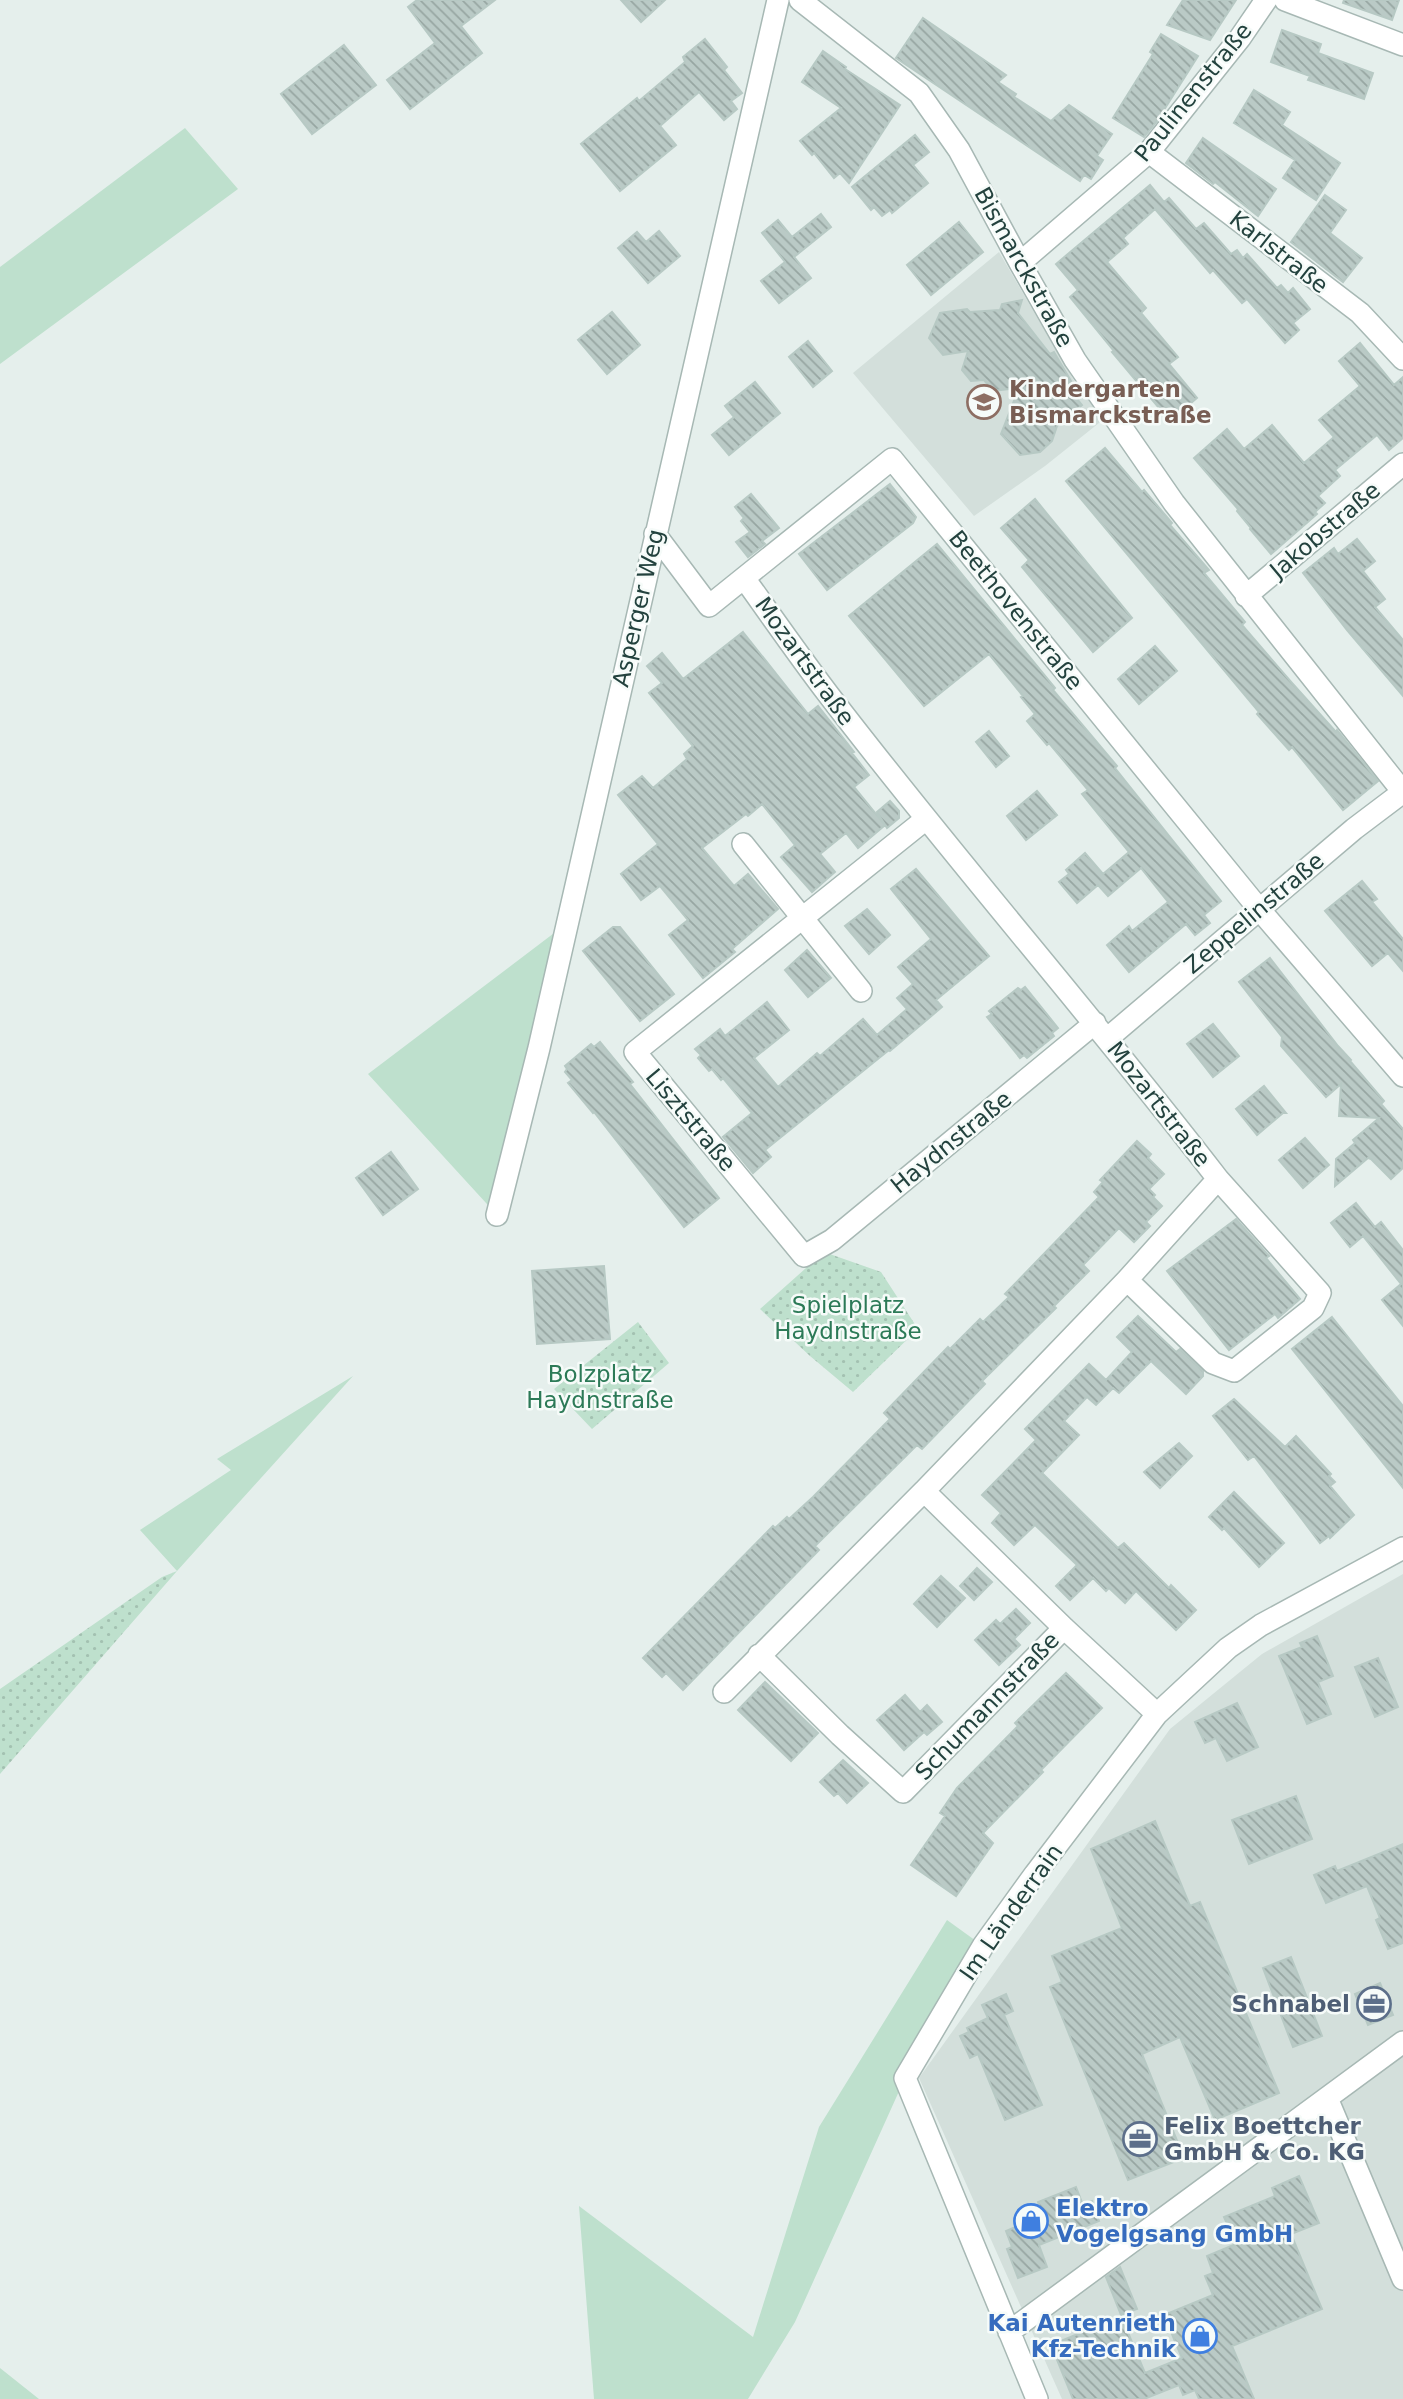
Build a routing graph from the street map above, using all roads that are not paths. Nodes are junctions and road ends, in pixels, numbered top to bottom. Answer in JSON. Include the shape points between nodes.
{"nodes":[{"id":1,"x":778,"y":0,"type":"edge"},
{"id":2,"x":800,"y":0,"type":"edge"},
{"id":3,"x":1266,"y":0,"type":"edge"},
{"id":4,"x":1285,"y":0,"type":"edge"},
{"id":5,"x":1403,"y":45,"type":"edge"},
{"id":6,"x":1149,"y":152,"type":"junction"},
{"id":7,"x":1020,"y":263,"type":"junction"},
{"id":8,"x":1403,"y":359,"type":"edge"},
{"id":9,"x":1403,"y":464,"type":"edge"},
{"id":10,"x":655,"y":534,"type":"junction"},
{"id":11,"x":744,"y":578,"type":"junction"},
{"id":12,"x":1247,"y":596,"type":"junction"},
{"id":13,"x":1403,"y":792,"type":"edge"},
{"id":14,"x":926,"y":819,"type":"junction"},
{"id":15,"x":743,"y":844,"type":"dead end"},
{"id":16,"x":1258,"y":909,"type":"junction"},
{"id":17,"x":803,"y":919,"type":"junction"},
{"id":18,"x":861,"y":991,"type":"dead end"},
{"id":19,"x":1101,"y":1031,"type":"junction"},
{"id":20,"x":1403,"y":1076,"type":"edge"},
{"id":21,"x":1218,"y":1179,"type":"junction"},
{"id":22,"x":497,"y":1215,"type":"dead end"},
{"id":23,"x":804,"y":1256,"type":"joint"},
{"id":24,"x":1127,"y":1280,"type":"junction"},
{"id":25,"x":923,"y":1491,"type":"junction"},
{"id":26,"x":1403,"y":1548,"type":"edge"},
{"id":27,"x":1064,"y":1628,"type":"junction"},
{"id":28,"x":759,"y":1655,"type":"junction"},
{"id":29,"x":724,"y":1692,"type":"dead end"},
{"id":30,"x":1157,"y":1714,"type":"junction"},
{"id":31,"x":1403,"y":2042,"type":"edge"},
{"id":32,"x":1327,"y":2098,"type":"junction"},
{"id":33,"x":1403,"y":2279,"type":"edge"},
{"id":34,"x":1009,"y":2332,"type":"junction"},
{"id":35,"x":1037,"y":2399,"type":"edge"}],
"edges":[{"from":1,"to":10,"type":"street","name":"Asperger Weg"},
{"from":2,"to":7,"type":"street","name":"Bismarckstraße","via":[[919,93],[960,150]]},
{"from":3,"to":6,"type":"street","name":"Paulinenstraße"},
{"from":4,"to":5,"type":"street"},
{"from":6,"to":7,"type":"street","name":"Paulinenstraße"},
{"from":6,"to":8,"type":"street","name":"Karlstraße","via":[[1360,313]]},
{"from":7,"to":12,"type":"street","name":"Bismarckstraße","via":[[1075,360],[1174,503]]},
{"from":9,"to":12,"type":"street","name":"Jakobstraße"},
{"from":10,"to":11,"type":"street","name":"Mozartstraße","via":[[709,606]]},
{"from":10,"to":22,"type":"street","name":"Asperger Weg"},
{"from":11,"to":14,"type":"street","name":"Mozartstraße"},
{"from":11,"to":16,"type":"street","name":"Beethovenstraße","via":[[892,459]]},
{"from":12,"to":13,"type":"street","name":"Bismarckstraße"},
{"from":13,"to":16,"type":"street","name":"Zeppelinstraße"},
{"from":14,"to":17,"type":"street","name":"Lisztstraße"},
{"from":14,"to":19,"type":"street","name":"Mozartstraße"},
{"from":15,"to":17,"type":"street"},
{"from":16,"to":19,"type":"street","name":"Zeppelinstraße"},
{"from":16,"to":20,"type":"street"},
{"from":17,"to":18,"type":"street"},
{"from":17,"to":23,"type":"street","name":"Lisztstraße","via":[[635,1052]]},
{"from":19,"to":21,"type":"street","name":"Mozartstraße"},
{"from":19,"to":23,"type":"street","name":"Haydnstraße","via":[[831,1240]]},
{"from":21,"to":24,"type":"street","name":"Mozartstraße"},
{"from":21,"to":24,"type":"street","via":[[1320,1293],[1313,1308],[1234,1371],[1213,1363]]},
{"from":24,"to":25,"type":"street","name":"Mozartstraße"},
{"from":25,"to":27,"type":"street"},
{"from":25,"to":28,"type":"street"},
{"from":26,"to":30,"type":"street","name":"Im Länderrain","via":[[1261,1625],[1228,1648]]},
{"from":27,"to":28,"type":"street","name":"Schumannstraße","via":[[903,1793]]},
{"from":27,"to":30,"type":"street"},
{"from":28,"to":29,"type":"street"},
{"from":30,"to":34,"type":"street","name":"Im Länderrain","via":[[983,1946],[905,2078]]},
{"from":31,"to":32,"type":"street"},
{"from":32,"to":33,"type":"street"},
{"from":32,"to":34,"type":"street"},
{"from":34,"to":35,"type":"street","name":"Im Länderrain"}]}
